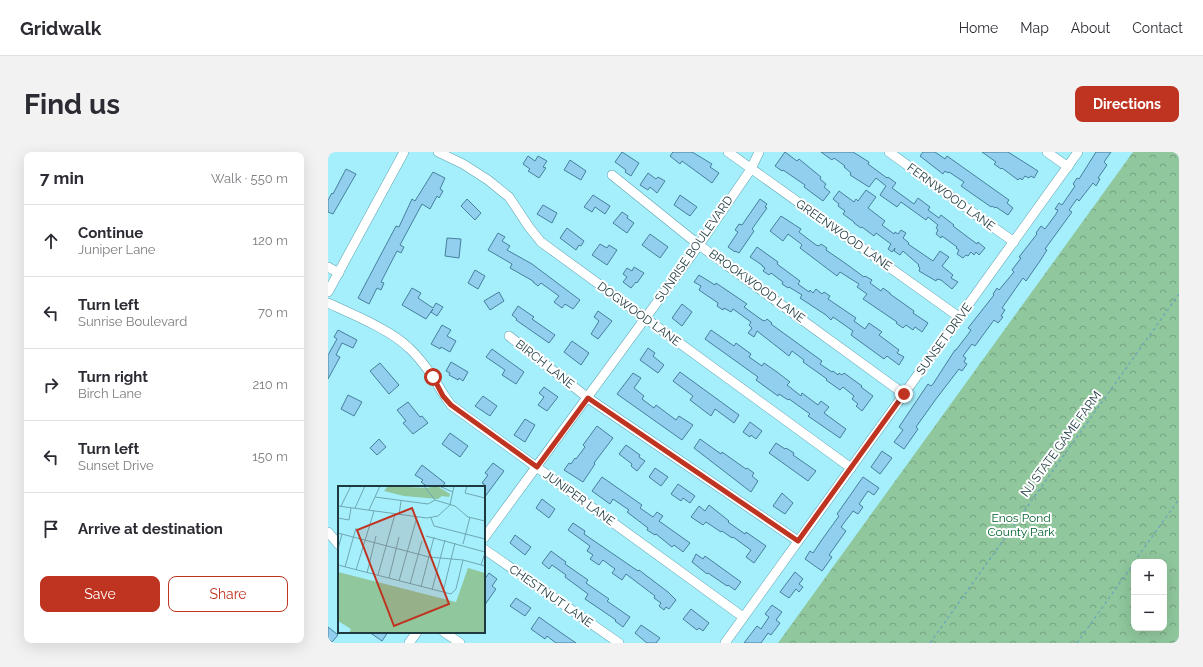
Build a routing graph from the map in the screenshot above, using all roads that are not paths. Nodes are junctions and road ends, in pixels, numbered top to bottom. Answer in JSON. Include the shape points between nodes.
{"nodes":[{"id":1,"x":404,"y":152,"type":"edge"},
{"id":2,"x":438,"y":152,"type":"edge"},
{"id":3,"x":728,"y":152,"type":"edge"},
{"id":4,"x":759,"y":152,"type":"edge"},
{"id":5,"x":889,"y":152,"type":"edge"},
{"id":6,"x":1048,"y":152,"type":"edge"},
{"id":7,"x":1078,"y":152,"type":"edge"},
{"id":8,"x":1068,"y":166,"type":"junction"},
{"id":9,"x":751,"y":169,"type":"junction"},
{"id":10,"x":612,"y":175,"type":"dead end"},
{"id":11,"x":1014,"y":242,"type":"junction"},
{"id":12,"x":700,"y":245,"type":"junction"},
{"id":13,"x":328,"y":267,"type":"edge"},
{"id":14,"x":339,"y":273,"type":"junction"},
{"id":15,"x":328,"y":292,"type":"edge"},
{"id":16,"x":328,"y":303,"type":"edge"},
{"id":17,"x":959,"y":317,"type":"junction"},
{"id":18,"x":646,"y":318,"type":"junction"},
{"id":19,"x":509,"y":336,"type":"dead end"},
{"id":20,"x":904,"y":394,"type":"junction"},
{"id":21,"x":588,"y":398,"type":"junction"},
{"id":22,"x":537,"y":467,"type":"junction"},
{"id":23,"x":851,"y":468,"type":"junction"},
{"id":24,"x":328,"y":532,"type":"edge"},
{"id":25,"x":485,"y":537,"type":"edge"},
{"id":26,"x":798,"y":541,"type":"junction"},
{"id":27,"x":338,"y":544,"type":"edge"},
{"id":28,"x":485,"y":550,"type":"edge"},
{"id":29,"x":743,"y":617,"type":"junction"},
{"id":30,"x":416,"y":633,"type":"edge"},
{"id":31,"x":445,"y":633,"type":"edge"},
{"id":32,"x":409,"y":643,"type":"edge"},
{"id":33,"x":460,"y":643,"type":"edge"},
{"id":34,"x":619,"y":643,"type":"edge"},
{"id":35,"x":725,"y":643,"type":"edge"}],
"edges":[{"from":1,"to":14,"type":"street"},
{"from":2,"to":18,"type":"street","name":"DOGWOOD LANE","via":[[463,164],[504,192],[541,242]]},
{"from":3,"to":9,"type":"street","name":"GREENWOOD LANE"},
{"from":4,"to":9,"type":"street","name":"SUNRISE BOULEVARD"},
{"from":5,"to":11,"type":"street","name":"FERNWOOD LANE"},
{"from":6,"to":8,"type":"street"},
{"from":7,"to":8,"type":"street","name":"SUNSET DRIVE"},
{"from":8,"to":11,"type":"street","name":"SUNSET DRIVE"},
{"from":9,"to":12,"type":"street","name":"SUNRISE BOULEVARD"},
{"from":9,"to":17,"type":"street","name":"GREENWOOD LANE"},
{"from":10,"to":12,"type":"street","name":"BROOKWOOD LANE"},
{"from":11,"to":17,"type":"street","name":"SUNSET DRIVE"},
{"from":12,"to":18,"type":"street","name":"SUNRISE BOULEVARD"},
{"from":12,"to":20,"type":"street","name":"BROOKWOOD LANE"},
{"from":13,"to":14,"type":"street"},
{"from":14,"to":15,"type":"street"},
{"from":16,"to":22,"type":"street","name":"JUNIPER LANE","via":[[397,338],[420,360],[451,405]]},
{"from":17,"to":20,"type":"street","name":"SUNSET DRIVE"},
{"from":18,"to":21,"type":"street","name":"SUNRISE BOULEVARD"},
{"from":18,"to":23,"type":"street","name":"DOGWOOD LANE"},
{"from":19,"to":21,"type":"street","name":"BIRCH LANE"},
{"from":20,"to":23,"type":"street","name":"SUNSET DRIVE"},
{"from":21,"to":22,"type":"street","name":"SUNRISE BOULEVARD"},
{"from":21,"to":26,"type":"street","name":"BIRCH LANE"},
{"from":22,"to":25,"type":"street","name":"SUNRISE BOULEVARD"},
{"from":22,"to":29,"type":"street","name":"JUNIPER LANE"},
{"from":23,"to":26,"type":"street","name":"SUNSET DRIVE"},
{"from":24,"to":27,"type":"street"},
{"from":26,"to":29,"type":"street","name":"SUNSET DRIVE"},
{"from":28,"to":34,"type":"street","name":"CHESTNUT LANE"},
{"from":29,"to":35,"type":"street","name":"SUNSET DRIVE"},
{"from":30,"to":32,"type":"street"},
{"from":31,"to":33,"type":"street"}]}
